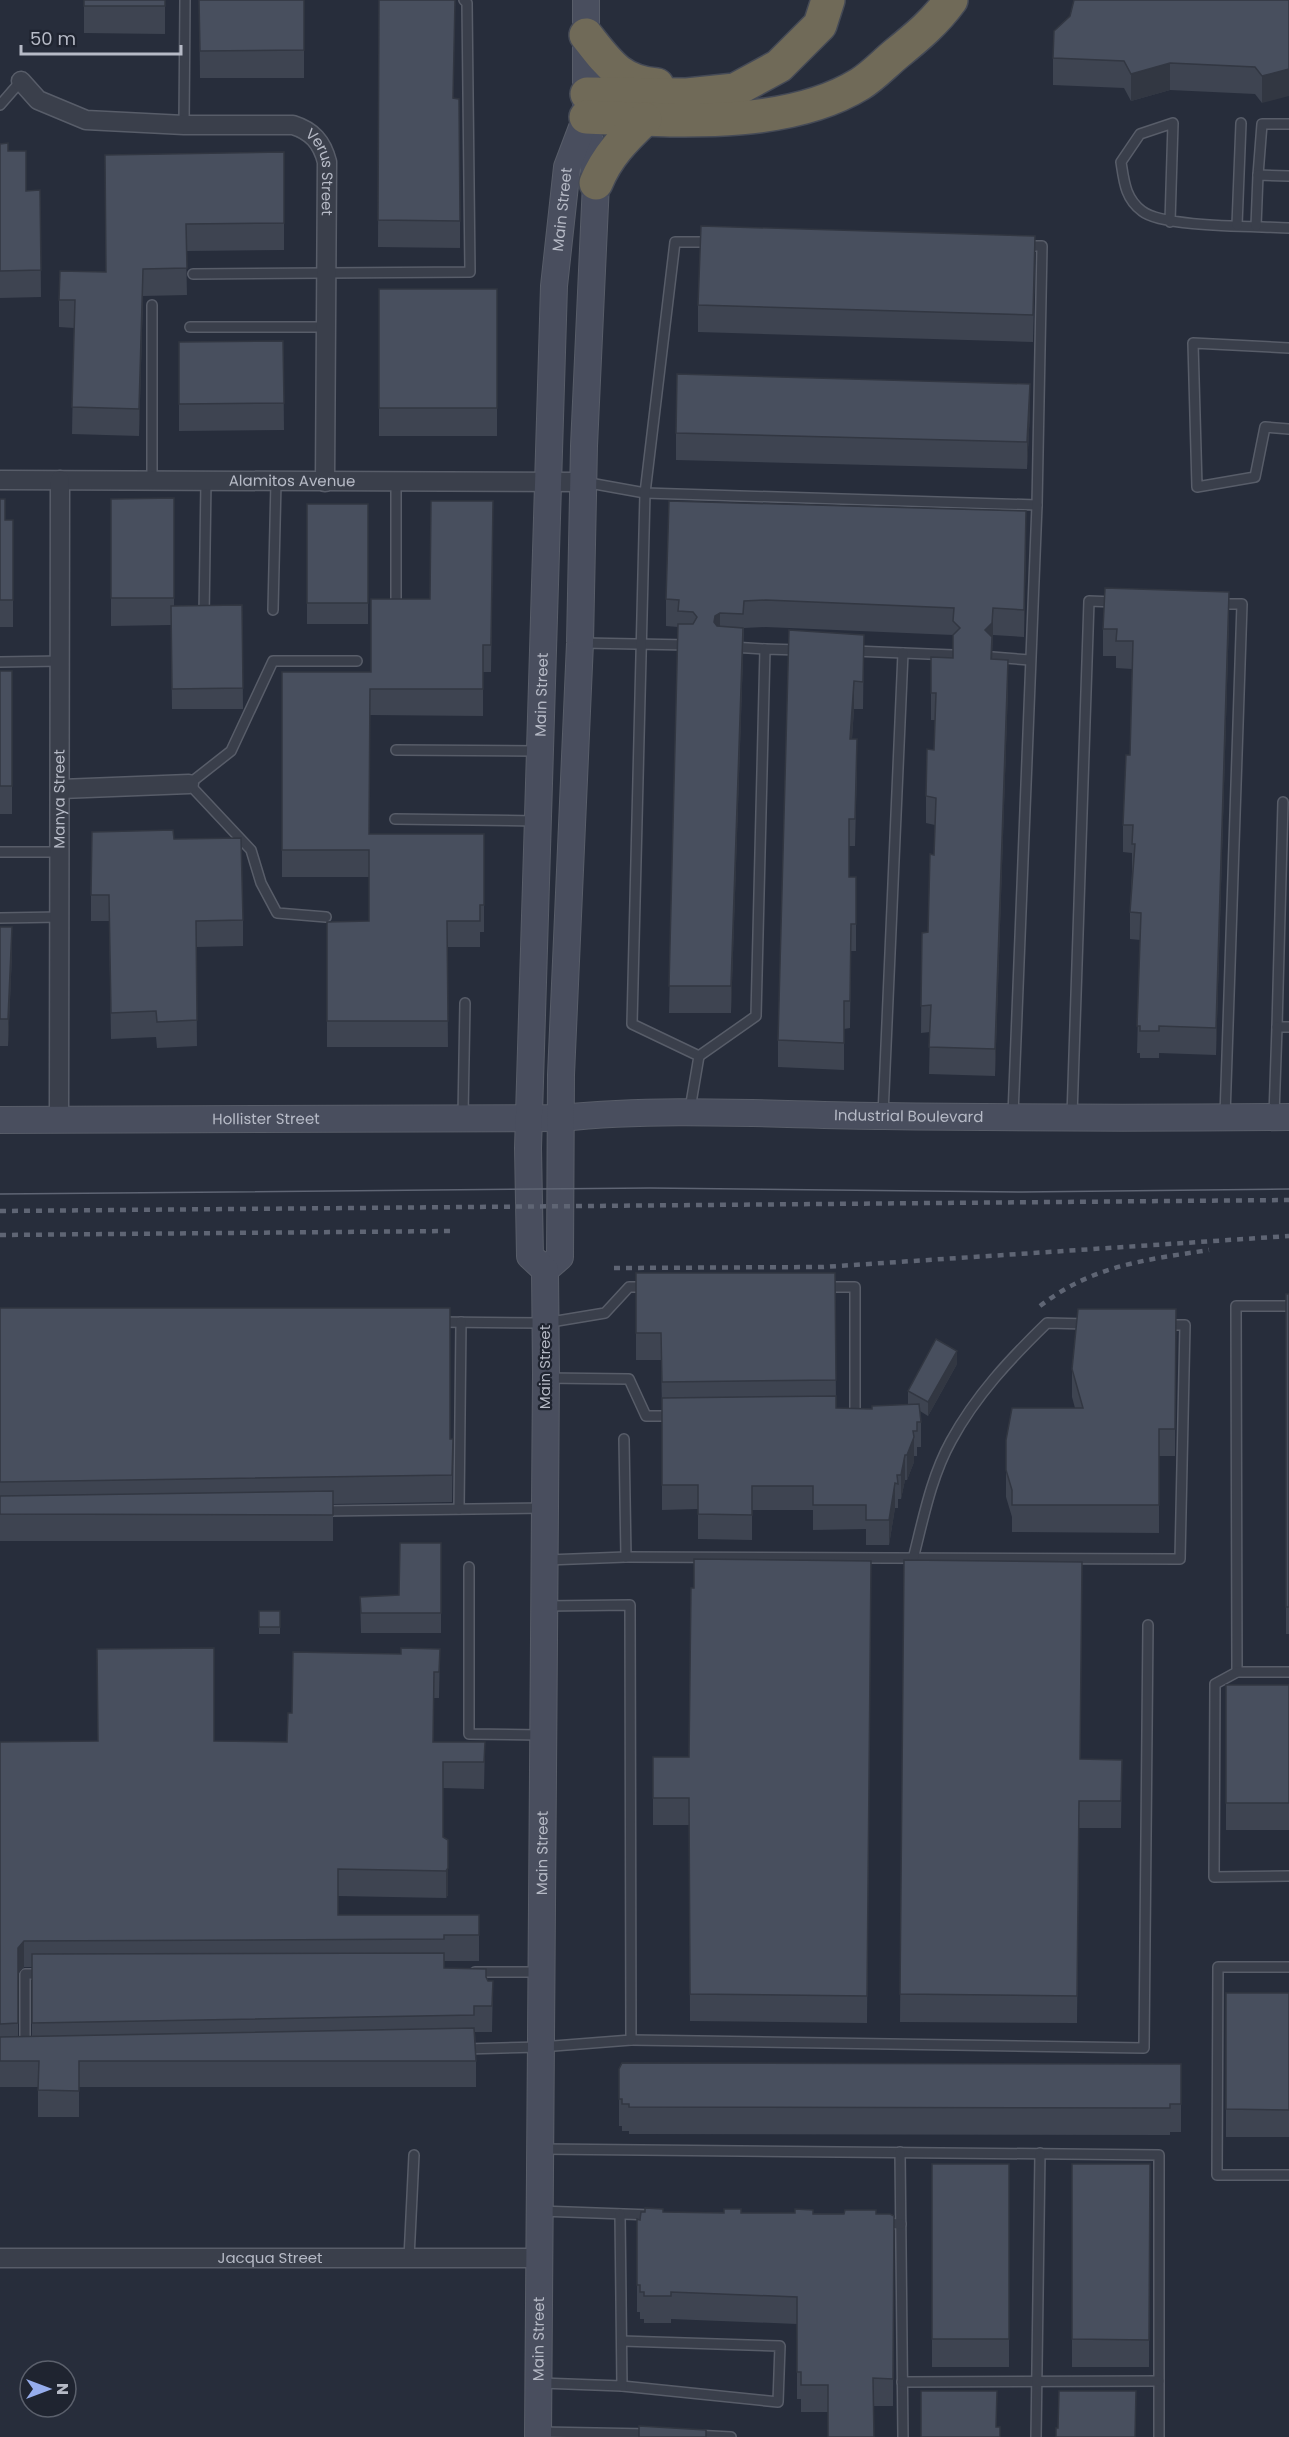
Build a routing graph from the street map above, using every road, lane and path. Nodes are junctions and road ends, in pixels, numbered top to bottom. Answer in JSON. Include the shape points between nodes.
{"nodes":[{"id":1,"x":185,"y":0,"type":"edge"},
{"id":2,"x":464,"y":0,"type":"edge"},
{"id":3,"x":585,"y":0,"type":"edge"},
{"id":4,"x":828,"y":0,"type":"edge"},
{"id":5,"x":951,"y":0,"type":"edge"},
{"id":6,"x":586,"y":36,"type":"junction"},
{"id":7,"x":21,"y":81,"type":"joint"},
{"id":8,"x":715,"y":93,"type":"junction"},
{"id":9,"x":0,"y":105,"type":"edge"},
{"id":10,"x":587,"y":106,"type":"junction"},
{"id":11,"x":645,"y":119,"type":"junction"},
{"id":12,"x":1241,"y":123,"type":"dead end"},
{"id":13,"x":1289,"y":124,"type":"edge"},
{"id":14,"x":184,"y":125,"type":"junction"},
{"id":15,"x":1258,"y":175,"type":"junction"},
{"id":16,"x":1289,"y":176,"type":"edge"},
{"id":17,"x":596,"y":183,"type":"junction"},
{"id":18,"x":1170,"y":222,"type":"junction"},
{"id":19,"x":1237,"y":225,"type":"junction"},
{"id":20,"x":1256,"y":226,"type":"junction"},
{"id":21,"x":1289,"y":228,"type":"edge"},
{"id":22,"x":722,"y":243,"type":"edge"},
{"id":23,"x":1007,"y":245,"type":"edge"},
{"id":24,"x":193,"y":274,"type":"dead end"},
{"id":25,"x":326,"y":275,"type":"junction"},
{"id":26,"x":153,"y":305,"type":"dead end"},
{"id":27,"x":190,"y":327,"type":"dead end"},
{"id":28,"x":326,"y":327,"type":"junction"},
{"id":29,"x":1289,"y":348,"type":"edge"},
{"id":30,"x":1289,"y":429,"type":"edge"},
{"id":31,"x":0,"y":480,"type":"edge"},
{"id":32,"x":60,"y":480,"type":"junction"},
{"id":33,"x":153,"y":481,"type":"junction"},
{"id":34,"x":206,"y":481,"type":"junction"},
{"id":35,"x":276,"y":482,"type":"junction"},
{"id":36,"x":325,"y":482,"type":"junction"},
{"id":37,"x":396,"y":482,"type":"junction"},
{"id":38,"x":547,"y":482,"type":"junction"},
{"id":39,"x":584,"y":482,"type":"junction"},
{"id":40,"x":645,"y":493,"type":"junction"},
{"id":41,"x":1037,"y":505,"type":"junction"},
{"id":42,"x":1125,"y":602,"type":"edge"},
{"id":43,"x":1209,"y":603,"type":"edge"},
{"id":44,"x":273,"y":610,"type":"dead end"},
{"id":45,"x":204,"y":618,"type":"edge"},
{"id":46,"x":396,"y":619,"type":"edge"},
{"id":47,"x":580,"y":643,"type":"junction"},
{"id":48,"x":644,"y":644,"type":"junction"},
{"id":49,"x":690,"y":645,"type":"edge"},
{"id":50,"x":720,"y":647,"type":"edge"},
{"id":51,"x":765,"y":649,"type":"junction"},
{"id":52,"x":814,"y":651,"type":"edge"},
{"id":53,"x":854,"y":651,"type":"edge"},
{"id":54,"x":903,"y":653,"type":"junction"},
{"id":55,"x":953,"y":655,"type":"edge"},
{"id":56,"x":992,"y":657,"type":"edge"},
{"id":57,"x":1030,"y":660,"type":"junction"},
{"id":58,"x":61,"y":661,"type":"junction"},
{"id":59,"x":357,"y":661,"type":"dead end"},
{"id":60,"x":0,"y":662,"type":"edge"},
{"id":61,"x":396,"y":750,"type":"dead end"},
{"id":62,"x":540,"y":751,"type":"junction"},
{"id":63,"x":189,"y":784,"type":"junction"},
{"id":64,"x":61,"y":789,"type":"junction"},
{"id":65,"x":1283,"y":802,"type":"dead end"},
{"id":66,"x":395,"y":819,"type":"dead end"},
{"id":67,"x":537,"y":821,"type":"junction"},
{"id":68,"x":0,"y":852,"type":"edge"},
{"id":69,"x":61,"y":852,"type":"junction"},
{"id":70,"x":60,"y":917,"type":"junction"},
{"id":71,"x":326,"y":917,"type":"dead end"},
{"id":72,"x":0,"y":918,"type":"edge"},
{"id":73,"x":465,"y":1003,"type":"dead end"},
{"id":74,"x":1277,"y":1028,"type":"junction"},
{"id":75,"x":1289,"y":1028,"type":"edge"},
{"id":76,"x":699,"y":1056,"type":"junction"},
{"id":77,"x":690,"y":1111,"type":"junction"},
{"id":78,"x":883,"y":1116,"type":"junction"},
{"id":79,"x":1012,"y":1117,"type":"junction"},
{"id":80,"x":1282,"y":1117,"type":"edge"},
{"id":81,"x":463,"y":1118,"type":"junction"},
{"id":82,"x":561,"y":1118,"type":"junction"},
{"id":83,"x":1072,"y":1118,"type":"junction"},
{"id":84,"x":1225,"y":1118,"type":"junction"},
{"id":85,"x":59,"y":1119,"type":"junction"},
{"id":86,"x":530,"y":1119,"type":"junction"},
{"id":87,"x":0,"y":1120,"type":"edge"},
{"id":88,"x":544,"y":1270,"type":"junction"},
{"id":89,"x":665,"y":1287,"type":"edge"},
{"id":90,"x":807,"y":1287,"type":"edge"},
{"id":91,"x":1289,"y":1306,"type":"edge"},
{"id":92,"x":425,"y":1322,"type":"edge"},
{"id":93,"x":461,"y":1322,"type":"junction"},
{"id":94,"x":545,"y":1323,"type":"junction"},
{"id":95,"x":1104,"y":1324,"type":"edge"},
{"id":96,"x":1150,"y":1325,"type":"edge"},
{"id":97,"x":546,"y":1378,"type":"junction"},
{"id":98,"x":844,"y":1414,"type":"edge"},
{"id":99,"x":681,"y":1416,"type":"edge"},
{"id":100,"x":624,"y":1439,"type":"dead end"},
{"id":101,"x":545,"y":1508,"type":"junction"},
{"id":102,"x":459,"y":1509,"type":"junction"},
{"id":103,"x":318,"y":1511,"type":"edge"},
{"id":104,"x":626,"y":1557,"type":"junction"},
{"id":105,"x":913,"y":1559,"type":"junction"},
{"id":106,"x":544,"y":1560,"type":"junction"},
{"id":107,"x":469,"y":1567,"type":"dead end"},
{"id":108,"x":544,"y":1606,"type":"junction"},
{"id":109,"x":1148,"y":1625,"type":"dead end"},
{"id":110,"x":1237,"y":1672,"type":"junction"},
{"id":111,"x":1289,"y":1672,"type":"edge"},
{"id":112,"x":543,"y":1735,"type":"junction"},
{"id":113,"x":1289,"y":1875,"type":"edge"},
{"id":114,"x":1289,"y":1966,"type":"edge"},
{"id":115,"x":466,"y":1972,"type":"edge"},
{"id":116,"x":542,"y":1972,"type":"junction"},
{"id":117,"x":49,"y":1974,"type":"edge"},
{"id":118,"x":631,"y":2040,"type":"junction"},
{"id":119,"x":541,"y":2047,"type":"junction"},
{"id":120,"x":454,"y":2049,"type":"edge"},
{"id":121,"x":37,"y":2055,"type":"edge"},
{"id":122,"x":540,"y":2149,"type":"junction"},
{"id":123,"x":900,"y":2152,"type":"junction"},
{"id":124,"x":1040,"y":2153,"type":"junction"},
{"id":125,"x":414,"y":2155,"type":"dead end"},
{"id":126,"x":1289,"y":2175,"type":"edge"},
{"id":127,"x":540,"y":2211,"type":"junction"},
{"id":128,"x":620,"y":2214,"type":"junction"},
{"id":129,"x":667,"y":2216,"type":"edge"},
{"id":130,"x":866,"y":2222,"type":"edge"},
{"id":131,"x":901,"y":2224,"type":"junction"},
{"id":132,"x":0,"y":2258,"type":"edge"},
{"id":133,"x":409,"y":2258,"type":"junction"},
{"id":134,"x":540,"y":2258,"type":"junction"},
{"id":135,"x":621,"y":2340,"type":"junction"},
{"id":136,"x":1037,"y":2381,"type":"junction"},
{"id":137,"x":1159,"y":2381,"type":"junction"},
{"id":138,"x":903,"y":2382,"type":"junction"},
{"id":139,"x":539,"y":2383,"type":"junction"},
{"id":140,"x":622,"y":2386,"type":"junction"},
{"id":141,"x":538,"y":2435,"type":"edge"},
{"id":142,"x":608,"y":2435,"type":"edge"},
{"id":143,"x":664,"y":2435,"type":"edge"},
{"id":144,"x":687,"y":2435,"type":"edge"},
{"id":145,"x":731,"y":2437,"type":"edge"},
{"id":146,"x":903,"y":2437,"type":"edge"},
{"id":147,"x":1036,"y":2437,"type":"edge"},
{"id":148,"x":1159,"y":2437,"type":"edge"}],
"edges":[{"from":1,"to":14,"type":"lane"},
{"from":2,"to":25,"type":"lane","via":[[470,272]]},
{"from":3,"to":6,"type":"main road","name":"Main Street"},
{"from":4,"to":8,"type":"highway","via":[[820,25],[779,66],[735,90]]},
{"from":5,"to":11,"type":"highway","via":[[935,22],[860,84],[809,106],[771,116]]},
{"from":6,"to":8,"type":"highway","via":[[613,70],[641,84],[686,86]]},
{"from":6,"to":10,"type":"main road","name":"Main Street"},
{"from":7,"to":9,"type":"lane"},
{"from":7,"to":14,"type":"street","name":"Verus Street","via":[[38,100],[86,120]]},
{"from":8,"to":10,"type":"highway"},
{"from":10,"to":11,"type":"highway"},
{"from":10,"to":17,"type":"main road","name":"Main Street"},
{"from":10,"to":38,"type":"main road","name":"Main Street","via":[[567,167],[555,274]]},
{"from":11,"to":17,"type":"highway","via":[[604,163]]},
{"from":12,"to":19,"type":"lane"},
{"from":13,"to":15,"type":"lane","via":[[1262,124]]},
{"from":14,"to":25,"type":"street","name":"Verus Street","via":[[293,125],[306,129],[323,145],[327,162]]},
{"from":15,"to":16,"type":"lane"},
{"from":15,"to":20,"type":"lane"},
{"from":17,"to":39,"type":"main road","name":"Main Street"},
{"from":18,"to":18,"type":"lane","via":[[1143,212],[1125,191],[1121,162],[1140,134],[1173,123]]},
{"from":18,"to":19,"type":"lane"},
{"from":19,"to":20,"type":"lane"},
{"from":20,"to":21,"type":"lane"},
{"from":22,"to":40,"type":"lane","via":[[675,242]]},
{"from":23,"to":41,"type":"lane","via":[[1042,246]]},
{"from":24,"to":25,"type":"lane"},
{"from":25,"to":28,"type":"street","name":"Verus Street"},
{"from":26,"to":33,"type":"lane"},
{"from":27,"to":28,"type":"lane"},
{"from":28,"to":36,"type":"street","name":"Verus Street"},
{"from":29,"to":30,"type":"lane","via":[[1193,343],[1197,487],[1256,477],[1265,426]]},
{"from":31,"to":32,"type":"street","name":"Alamitos Avenue"},
{"from":32,"to":33,"type":"street","name":"Alamitos Avenue"},
{"from":32,"to":58,"type":"street","name":"Manya Street"},
{"from":33,"to":34,"type":"street","name":"Alamitos Avenue"},
{"from":34,"to":35,"type":"street","name":"Alamitos Avenue"},
{"from":34,"to":45,"type":"lane"},
{"from":35,"to":36,"type":"street","name":"Alamitos Avenue"},
{"from":35,"to":44,"type":"lane"},
{"from":36,"to":37,"type":"street","name":"Alamitos Avenue"},
{"from":37,"to":38,"type":"street","name":"Alamitos Avenue"},
{"from":37,"to":46,"type":"lane"},
{"from":38,"to":39,"type":"street","name":"Alamitos Avenue"},
{"from":38,"to":62,"type":"main road","name":"Main Street"},
{"from":39,"to":40,"type":"lane"},
{"from":39,"to":47,"type":"main road","name":"Main Street"},
{"from":40,"to":41,"type":"lane"},
{"from":40,"to":48,"type":"lane"},
{"from":41,"to":57,"type":"lane"},
{"from":42,"to":83,"type":"lane","via":[[1089,601]]},
{"from":43,"to":84,"type":"lane","via":[[1242,604]]},
{"from":47,"to":48,"type":"lane"},
{"from":47,"to":82,"type":"main road","name":"Main Street"},
{"from":48,"to":49,"type":"lane"},
{"from":48,"to":76,"type":"lane","via":[[632,1024]]},
{"from":50,"to":51,"type":"lane"},
{"from":51,"to":52,"type":"lane"},
{"from":51,"to":76,"type":"lane","via":[[756,1016]]},
{"from":53,"to":54,"type":"lane"},
{"from":54,"to":55,"type":"lane"},
{"from":54,"to":78,"type":"lane"},
{"from":56,"to":57,"type":"lane"},
{"from":57,"to":79,"type":"lane"},
{"from":58,"to":60,"type":"lane"},
{"from":58,"to":64,"type":"street","name":"Manya Street"},
{"from":59,"to":63,"type":"lane","via":[[273,661],[231,751]]},
{"from":61,"to":62,"type":"lane"},
{"from":62,"to":67,"type":"main road","name":"Main Street"},
{"from":63,"to":64,"type":"street"},
{"from":63,"to":71,"type":"lane","via":[[251,850],[261,883],[277,913]]},
{"from":64,"to":69,"type":"street","name":"Manya Street"},
{"from":65,"to":74,"type":"lane"},
{"from":66,"to":67,"type":"lane"},
{"from":67,"to":86,"type":"main road","name":"Main Street"},
{"from":68,"to":69,"type":"lane"},
{"from":69,"to":70,"type":"street","name":"Manya Street"},
{"from":70,"to":72,"type":"lane"},
{"from":70,"to":85,"type":"street","name":"Manya Street"},
{"from":73,"to":81,"type":"lane"},
{"from":74,"to":75,"type":"lane"},
{"from":74,"to":80,"type":"lane"},
{"from":76,"to":77,"type":"lane"},
{"from":77,"to":78,"type":"main road","name":"Industrial Boulevard"},
{"from":77,"to":82,"type":"main road","name":"Industrial Boulevard"},
{"from":78,"to":79,"type":"main road","name":"Industrial Boulevard"},
{"from":79,"to":83,"type":"main road","name":"Industrial Boulevard"},
{"from":80,"to":84,"type":"main road","name":"Industrial Boulevard"},
{"from":81,"to":85,"type":"main road","name":"Hollister Street"},
{"from":81,"to":86,"type":"main road","name":"Hollister Street"},
{"from":82,"to":86,"type":"main road","name":"Industrial Boulevard"},
{"from":82,"to":88,"type":"main road","name":"Main Street","via":[[561,1257]]},
{"from":83,"to":84,"type":"main road","name":"Industrial Boulevard"},
{"from":85,"to":87,"type":"main road","name":"Hollister Street"},
{"from":86,"to":88,"type":"main road","name":"Main Street","via":[[530,1256]]},
{"from":88,"to":94,"type":"main road","name":"Main Street"},
{"from":89,"to":94,"type":"lane","via":[[629,1287],[605,1313]]},
{"from":90,"to":98,"type":"lane","via":[[855,1287],[855,1414]]},
{"from":91,"to":110,"type":"lane","via":[[1236,1306]]},
{"from":92,"to":93,"type":"lane"},
{"from":93,"to":94,"type":"lane"},
{"from":93,"to":102,"type":"lane"},
{"from":94,"to":97,"type":"main road","name":"Main Street"},
{"from":95,"to":105,"type":"lane","via":[[1047,1323],[998,1371],[950,1442],[932,1486]]},
{"from":96,"to":105,"type":"lane","via":[[1185,1325],[1180,1559]]},
{"from":97,"to":99,"type":"lane","via":[[629,1379],[646,1416]]},
{"from":97,"to":101,"type":"main road","name":"Main Street"},
{"from":100,"to":104,"type":"lane"},
{"from":101,"to":102,"type":"lane"},
{"from":101,"to":106,"type":"main road","name":"Main Street"},
{"from":102,"to":103,"type":"lane"},
{"from":104,"to":105,"type":"lane"},
{"from":104,"to":106,"type":"lane"},
{"from":106,"to":108,"type":"main road","name":"Main Street"},
{"from":107,"to":112,"type":"lane","via":[[469,1734]]},
{"from":108,"to":112,"type":"main road","name":"Main Street"},
{"from":108,"to":118,"type":"lane","via":[[630,1605]]},
{"from":109,"to":118,"type":"lane","via":[[1144,2048]]},
{"from":110,"to":111,"type":"lane"},
{"from":110,"to":113,"type":"lane","via":[[1215,1684],[1214,1876]]},
{"from":112,"to":116,"type":"main road","name":"Main Street"},
{"from":114,"to":126,"type":"lane","via":[[1218,1967],[1217,2175]]},
{"from":115,"to":116,"type":"lane"},
{"from":116,"to":119,"type":"main road","name":"Main Street"},
{"from":117,"to":121,"type":"lane","via":[[26,1974],[21,2056]]},
{"from":118,"to":119,"type":"lane"},
{"from":119,"to":120,"type":"lane"},
{"from":119,"to":122,"type":"main road","name":"Main Street"},
{"from":122,"to":123,"type":"lane"},
{"from":122,"to":127,"type":"main road","name":"Main Street"},
{"from":123,"to":124,"type":"lane"},
{"from":123,"to":131,"type":"lane"},
{"from":124,"to":136,"type":"lane"},
{"from":124,"to":137,"type":"lane","via":[[1159,2155]]},
{"from":125,"to":133,"type":"lane"},
{"from":127,"to":128,"type":"lane"},
{"from":127,"to":134,"type":"main road","name":"Main Street"},
{"from":128,"to":129,"type":"lane"},
{"from":128,"to":135,"type":"lane"},
{"from":130,"to":131,"type":"lane"},
{"from":131,"to":138,"type":"lane"},
{"from":132,"to":133,"type":"street","name":"Jacqua Street"},
{"from":133,"to":134,"type":"street","name":"Jacqua Street"},
{"from":134,"to":139,"type":"main road","name":"Main Street"},
{"from":135,"to":140,"type":"lane"},
{"from":135,"to":140,"type":"lane","via":[[780,2346],[778,2402]]},
{"from":136,"to":137,"type":"lane"},
{"from":136,"to":138,"type":"lane"},
{"from":136,"to":147,"type":"lane"},
{"from":137,"to":148,"type":"lane"},
{"from":138,"to":146,"type":"lane"},
{"from":139,"to":140,"type":"lane"},
{"from":139,"to":141,"type":"main road","name":"Main Street"},
{"from":141,"to":142,"type":"lane"},
{"from":142,"to":143,"type":"lane"},
{"from":144,"to":145,"type":"lane"}]}
